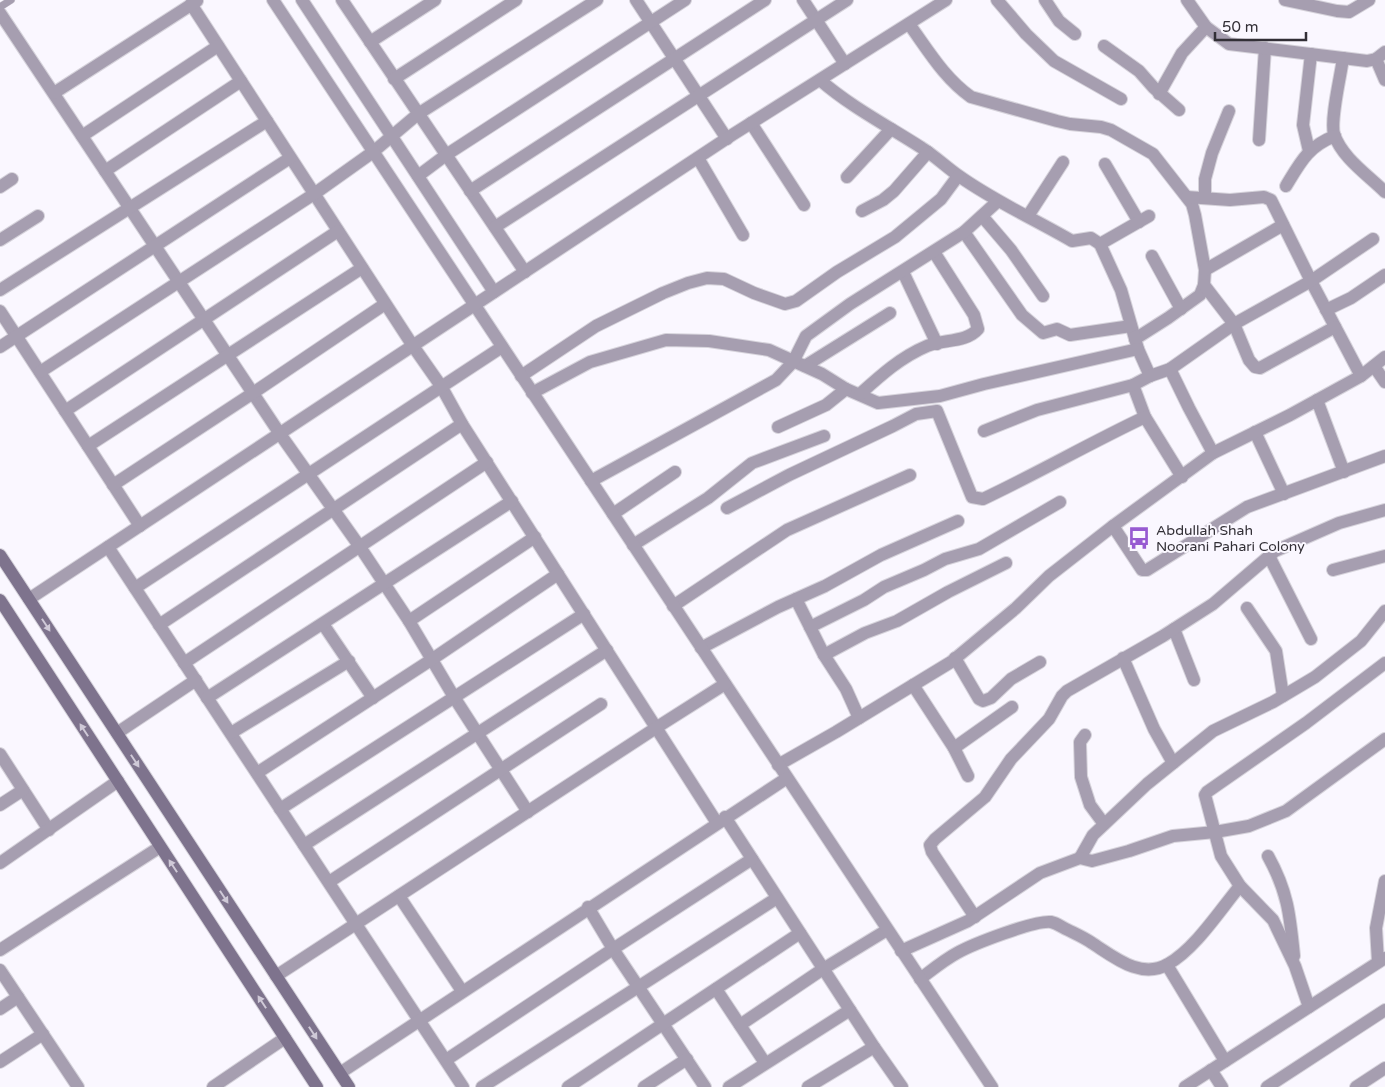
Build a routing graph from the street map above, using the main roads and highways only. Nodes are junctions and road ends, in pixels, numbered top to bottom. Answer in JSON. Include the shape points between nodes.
{"nodes":[{"id":1,"x":0,"y":555,"type":"edge"},
{"id":2,"x":0,"y":600,"type":"edge"},
{"id":3,"x":317,"y":1087,"type":"edge"},
{"id":4,"x":349,"y":1087,"type":"edge"}],
"edges":[{"from":1,"to":4,"type":"main road","one_way":true},
{"from":3,"to":2,"type":"main road","one_way":true}]}
